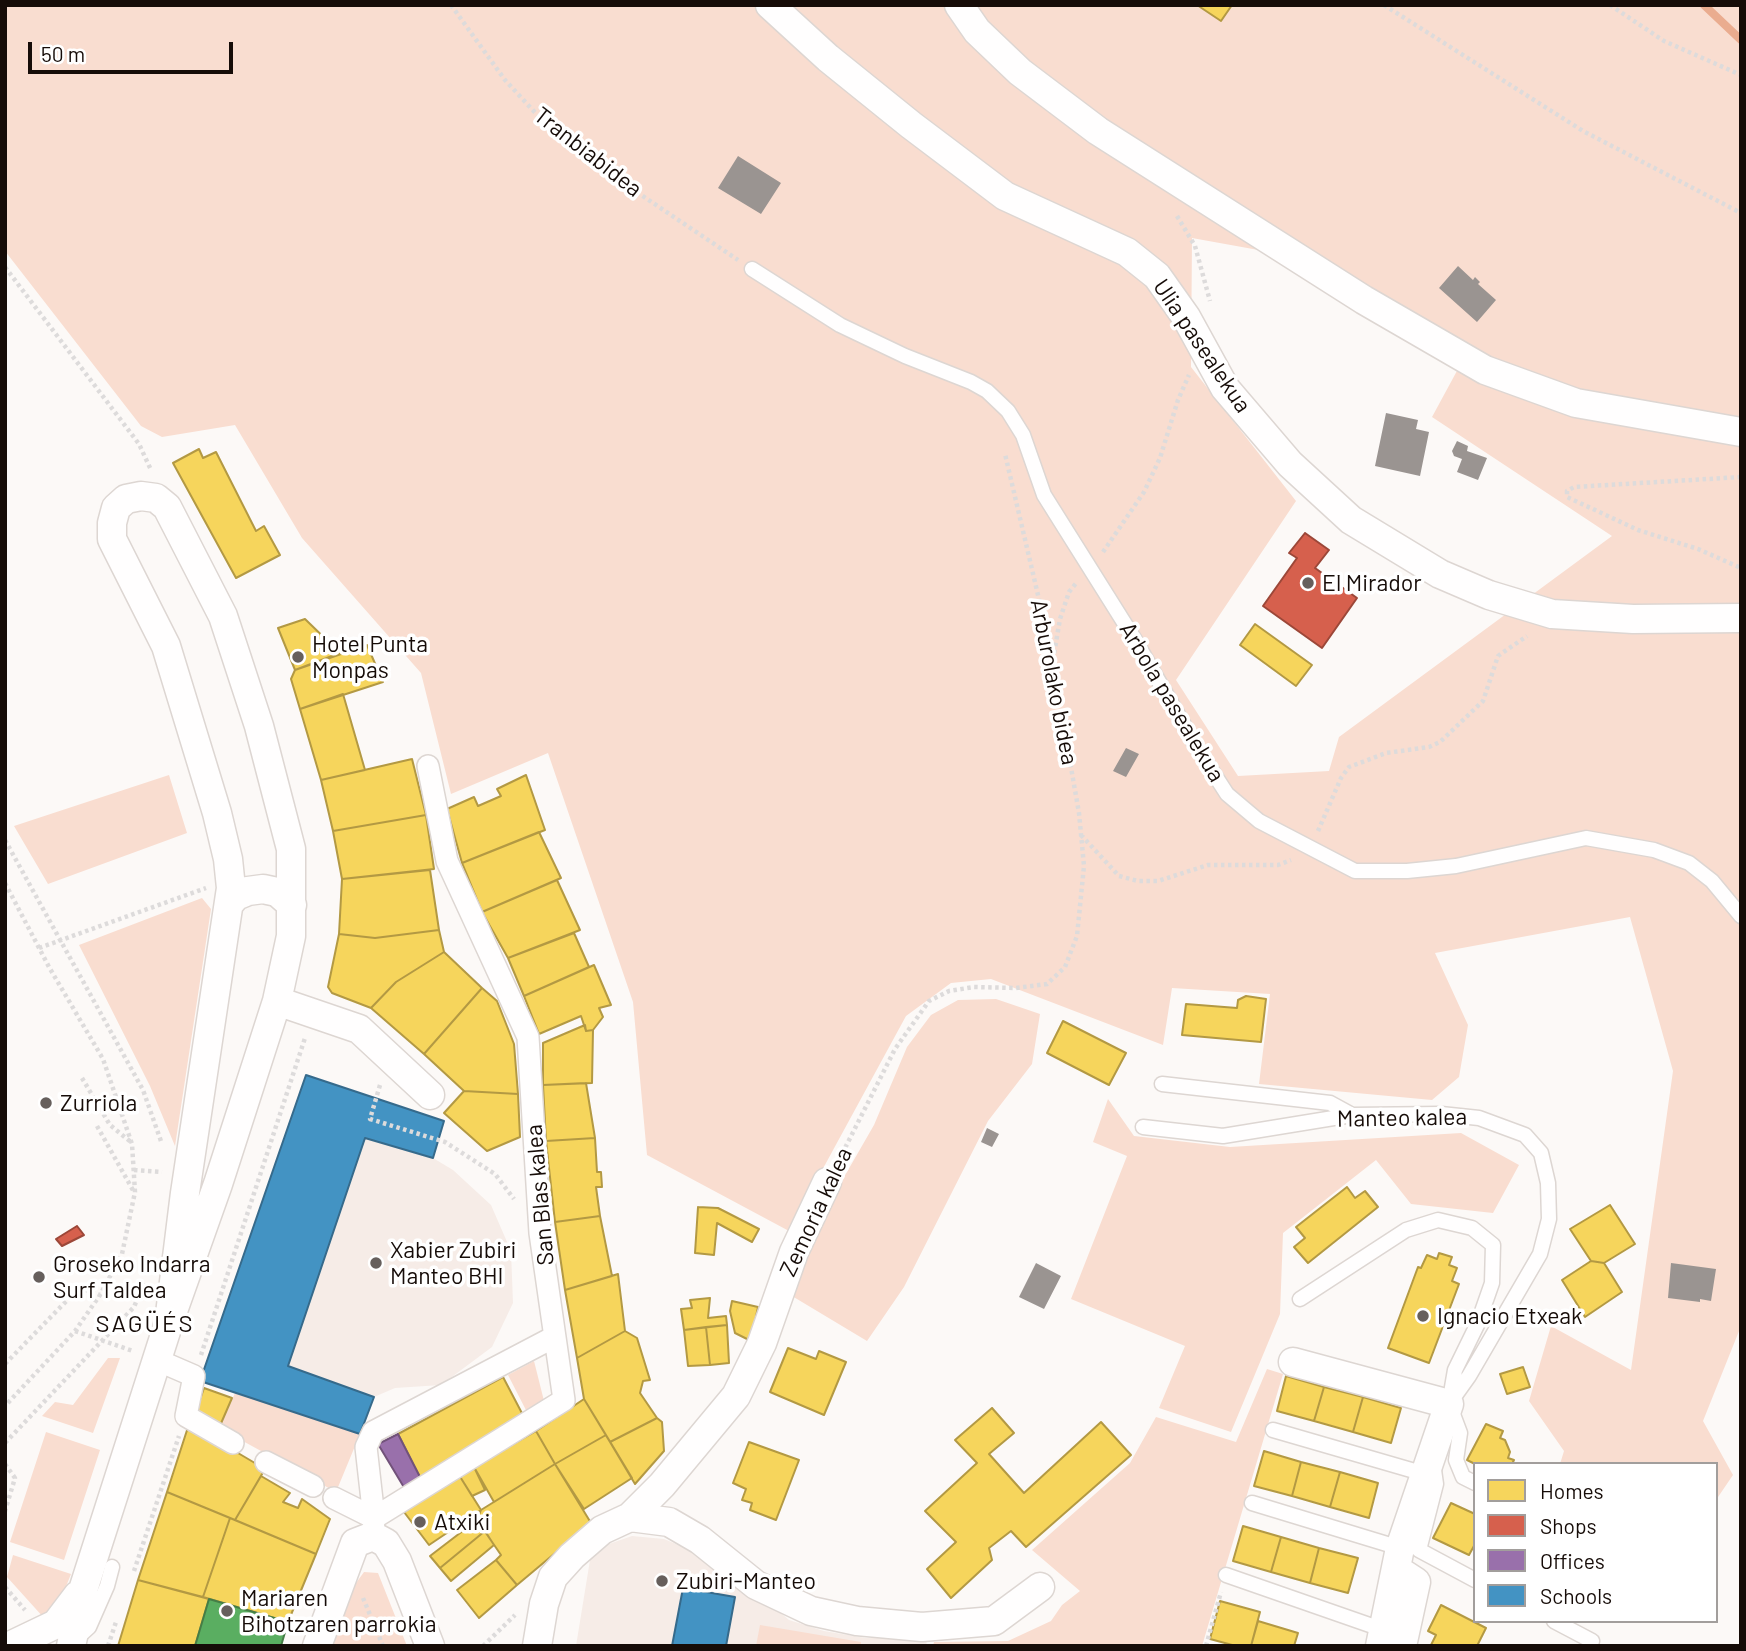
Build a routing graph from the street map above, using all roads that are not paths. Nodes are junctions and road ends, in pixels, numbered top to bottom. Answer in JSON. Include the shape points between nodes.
{"nodes":[{"id":1,"x":770,"y":5,"type":"edge"},
{"id":2,"x":960,"y":5,"type":"edge"},
{"id":3,"x":752,"y":269,"type":"road end"},
{"id":4,"x":1741,"y":432,"type":"edge"},
{"id":5,"x":1741,"y":618,"type":"edge"},
{"id":6,"x":428,"y":766,"type":"dead end"},
{"id":7,"x":230,"y":891,"type":"junction"},
{"id":8,"x":292,"y":905,"type":"junction"},
{"id":9,"x":1741,"y":916,"type":"edge"},
{"id":10,"x":277,"y":1001,"type":"junction"},
{"id":11,"x":1162,"y":1084,"type":"dead end"},
{"id":12,"x":429,"y":1094,"type":"dead end"},
{"id":13,"x":1352,"y":1115,"type":"junction"},
{"id":14,"x":1143,"y":1127,"type":"dead end"},
{"id":15,"x":827,"y":1182,"type":"road end"},
{"id":16,"x":190,"y":1233,"type":"junction"},
{"id":17,"x":1300,"y":1299,"type":"dead end"},
{"id":18,"x":554,"y":1337,"type":"junction"},
{"id":19,"x":157,"y":1360,"type":"junction"},
{"id":20,"x":1293,"y":1362,"type":"dead end"},
{"id":21,"x":1449,"y":1404,"type":"junction"},
{"id":22,"x":1273,"y":1430,"type":"dead end"},
{"id":23,"x":233,"y":1443,"type":"dead end"},
{"id":24,"x":265,"y":1462,"type":"dead end"},
{"id":25,"x":1428,"y":1466,"type":"junction"},
{"id":26,"x":1473,"y":1482,"type":"edge"},
{"id":27,"x":313,"y":1486,"type":"dead end"},
{"id":28,"x":334,"y":1498,"type":"dead end"},
{"id":29,"x":1251,"y":1503,"type":"dead end"},
{"id":30,"x":630,"y":1517,"type":"junction"},
{"id":31,"x":373,"y":1527,"type":"junction"},
{"id":32,"x":1398,"y":1559,"type":"junction"},
{"id":33,"x":112,"y":1567,"type":"dead end"},
{"id":34,"x":1226,"y":1575,"type":"road end"},
{"id":35,"x":1473,"y":1579,"type":"edge"},
{"id":36,"x":84,"y":1587,"type":"junction"},
{"id":37,"x":1040,"y":1587,"type":"dead end"},
{"id":38,"x":1558,"y":1623,"type":"edge"},
{"id":39,"x":1389,"y":1641,"type":"edge"},
{"id":40,"x":1592,"y":1641,"type":"dead end"},
{"id":41,"x":71,"y":1644,"type":"edge"},
{"id":42,"x":10,"y":1646,"type":"edge"},
{"id":43,"x":317,"y":1646,"type":"edge"},
{"id":44,"x":430,"y":1646,"type":"edge"},
{"id":45,"x":537,"y":1646,"type":"edge"}],
"edges":[{"from":1,"to":5,"type":"street","name":"Ulia pasealekua","via":[[828,58],[1005,196],[1127,252],[1157,276],[1186,317],[1225,388],[1290,464],[1351,520],[1440,574],[1552,614]]},
{"from":2,"to":4,"type":"street","via":[[977,31],[1020,72],[1098,131],[1364,300],[1485,370],[1576,403]]},
{"from":3,"to":9,"type":"lane","name":"Arbola pasealekua","via":[[840,325],[988,391],[1008,411],[1023,435],[1044,495],[1227,794],[1259,821],[1354,871],[1455,866],[1586,838],[1654,850],[1689,863],[1712,881]]},
{"from":6,"to":18,"type":"street","name":"San Blas kalea","via":[[447,861],[528,1037],[540,1233]]},
{"from":7,"to":8,"type":"street","via":[[236,896],[263,888],[277,892]]},
{"from":7,"to":8,"type":"street","via":[[217,813],[166,646],[112,539],[116,508],[126,499],[156,498],[167,507],[223,616],[259,726],[291,849]]},
{"from":7,"to":16,"type":"street"},
{"from":8,"to":10,"type":"street"},
{"from":10,"to":12,"type":"street","via":[[359,1030]]},
{"from":10,"to":16,"type":"street"},
{"from":11,"to":13,"type":"lane","via":[[1330,1103]]},
{"from":13,"to":14,"type":"lane","name":"Manteo kalea","via":[[1223,1136]]},
{"from":13,"to":21,"type":"lane","name":"Manteo kalea","via":[[1479,1118],[1525,1135],[1541,1153],[1549,1219],[1540,1254]]},
{"from":15,"to":30,"type":"street","name":"Zemoria kalea","via":[[736,1396]]},
{"from":16,"to":19,"type":"street"},
{"from":17,"to":21,"type":"lane","name":"Manteo kalea","via":[[1406,1230],[1437,1220],[1472,1228],[1493,1245],[1492,1283],[1455,1370]]},
{"from":18,"to":31,"type":"street","name":"San Blas kalea","via":[[565,1400]]},
{"from":18,"to":31,"type":"street","via":[[373,1432],[366,1447]]},
{"from":19,"to":23,"type":"street","via":[[194,1376],[186,1416]]},
{"from":19,"to":36,"type":"street"},
{"from":20,"to":21,"type":"street"},
{"from":21,"to":25,"type":"street","name":"Manteo kalea"},
{"from":21,"to":26,"type":"lane","via":[[1460,1433],[1456,1460],[1463,1478]]},
{"from":22,"to":25,"type":"lane"},
{"from":24,"to":27,"type":"street"},
{"from":25,"to":32,"type":"street","name":"Manteo kalea"},
{"from":25,"to":35,"type":"lane","via":[[1436,1474],[1436,1484],[1419,1550]]},
{"from":28,"to":31,"type":"street"},
{"from":29,"to":32,"type":"lane"},
{"from":30,"to":37,"type":"street","via":[[669,1522],[700,1540],[756,1585],[811,1611],[857,1621],[922,1627],[994,1620]]},
{"from":30,"to":45,"type":"street","name":"Zemoria kalea","via":[[602,1530],[553,1577]]},
{"from":31,"to":43,"type":"street","via":[[355,1543]]},
{"from":31,"to":44,"type":"street","via":[[397,1562]]},
{"from":32,"to":39,"type":"street","via":[[1416,1582]]},
{"from":33,"to":41,"type":"lane","via":[[89,1627]]},
{"from":34,"to":39,"type":"lane"},
{"from":36,"to":41,"type":"street"},
{"from":36,"to":42,"type":"street","via":[[55,1624]]},
{"from":38,"to":40,"type":"lane"}]}
